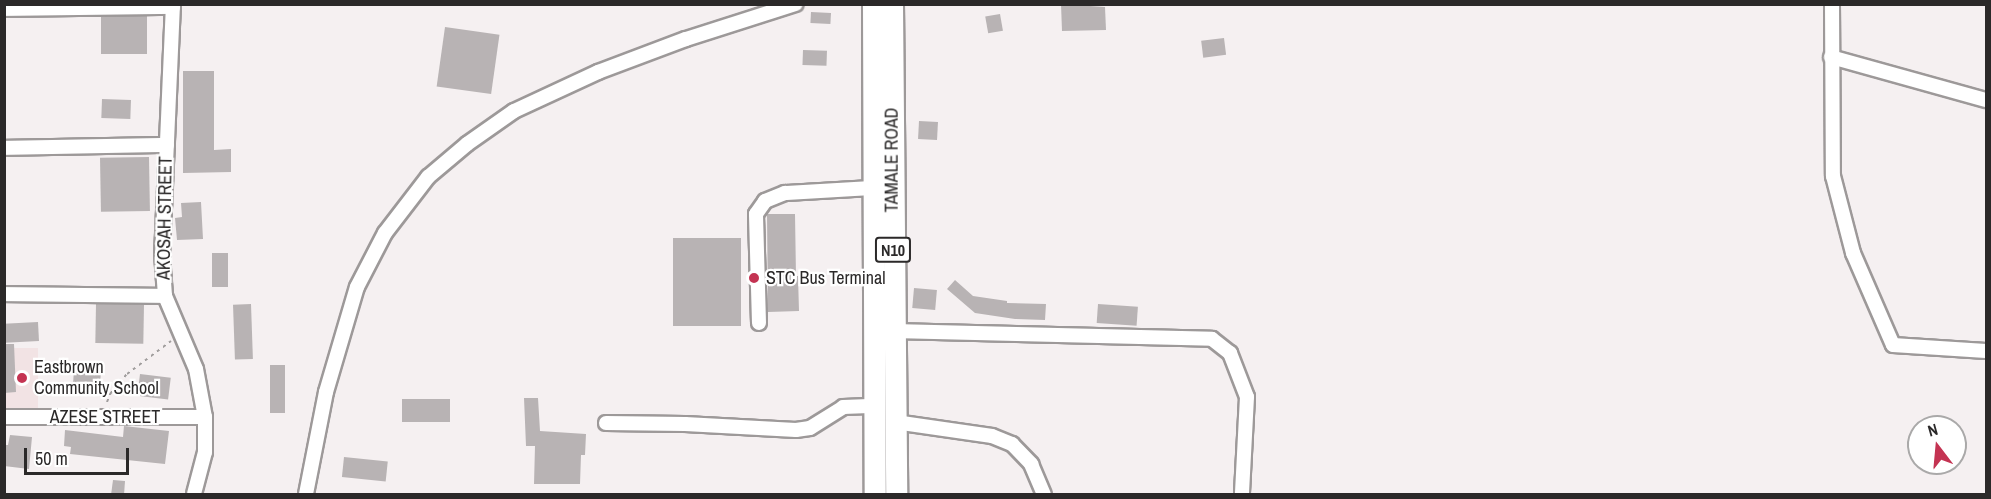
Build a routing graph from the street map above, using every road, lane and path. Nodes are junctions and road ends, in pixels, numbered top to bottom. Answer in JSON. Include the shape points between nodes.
{"nodes":[{"id":1,"x":796,"y":4,"type":"edge"},
{"id":2,"x":873,"y":4,"type":"edge"},
{"id":3,"x":892,"y":4,"type":"edge"},
{"id":4,"x":1832,"y":4,"type":"edge"},
{"id":5,"x":173,"y":6,"type":"edge"},
{"id":6,"x":4,"y":9,"type":"edge"},
{"id":7,"x":1831,"y":57,"type":"junction"},
{"id":8,"x":1986,"y":100,"type":"edge"},
{"id":9,"x":167,"y":145,"type":"junction"},
{"id":10,"x":4,"y":148,"type":"edge"},
{"id":11,"x":880,"y":202,"type":"junction"},
{"id":12,"x":4,"y":294,"type":"edge"},
{"id":13,"x":165,"y":296,"type":"junction"},
{"id":14,"x":759,"y":323,"type":"dead end"},
{"id":15,"x":893,"y":331,"type":"junction"},
{"id":16,"x":181,"y":334,"type":"junction"},
{"id":17,"x":1986,"y":351,"type":"edge"},
{"id":18,"x":876,"y":406,"type":"junction"},
{"id":19,"x":4,"y":417,"type":"edge"},
{"id":20,"x":102,"y":417,"type":"junction"},
{"id":21,"x":205,"y":417,"type":"junction"},
{"id":22,"x":896,"y":422,"type":"junction"},
{"id":23,"x":606,"y":423,"type":"dead end"},
{"id":24,"x":194,"y":495,"type":"edge"},
{"id":25,"x":306,"y":495,"type":"edge"},
{"id":26,"x":875,"y":495,"type":"edge"},
{"id":27,"x":896,"y":495,"type":"edge"},
{"id":28,"x":1044,"y":495,"type":"edge"},
{"id":29,"x":1242,"y":495,"type":"edge"}],
"edges":[{"from":1,"to":25,"type":"street","via":[[598,72],[524,106],[467,144],[428,177],[385,233],[357,287],[326,392]]},
{"from":2,"to":11,"type":"highway","name":"TAMALE ROAD","number":"N10"},
{"from":3,"to":11,"type":"highway","name":"TAMALE ROAD","number":"N10"},
{"from":4,"to":7,"type":"street"},
{"from":5,"to":6,"type":"street"},
{"from":5,"to":9,"type":"street","name":"AKOSAH STREET"},
{"from":7,"to":8,"type":"street"},
{"from":7,"to":17,"type":"street","via":[[1833,176],[1853,254],[1893,345]]},
{"from":9,"to":10,"type":"street"},
{"from":9,"to":13,"type":"street","name":"AKOSAH STREET","via":[[162,253]]},
{"from":11,"to":14,"type":"street","via":[[785,193],[765,201],[756,214]]},
{"from":11,"to":15,"type":"highway","name":"TAMALE ROAD","number":"N10"},
{"from":11,"to":18,"type":"highway","name":"TAMALE ROAD","number":"N10"},
{"from":12,"to":13,"type":"street"},
{"from":13,"to":16,"type":"street","name":"AKOSAH STREET"},
{"from":15,"to":22,"type":"highway","name":"TAMALE ROAD","number":"N10"},
{"from":15,"to":29,"type":"street","via":[[1212,339],[1230,353],[1247,397]]},
{"from":16,"to":20,"type":"path","via":[[127,374],[110,394]]},
{"from":16,"to":21,"type":"street","name":"AKOSAH STREET","via":[[196,369]]},
{"from":18,"to":23,"type":"street","via":[[843,407],[810,428],[796,430]]},
{"from":18,"to":26,"type":"highway","name":"TAMALE ROAD","number":"N10"},
{"from":19,"to":20,"type":"street","name":"AZESE STREET"},
{"from":20,"to":21,"type":"street","name":"AZESE STREET"},
{"from":21,"to":24,"type":"street","name":"AKOSAH STREET","via":[[205,452]]},
{"from":22,"to":27,"type":"highway","name":"TAMALE ROAD","number":"N10"},
{"from":22,"to":28,"type":"street","via":[[992,436],[1012,444],[1031,464]]}]}
